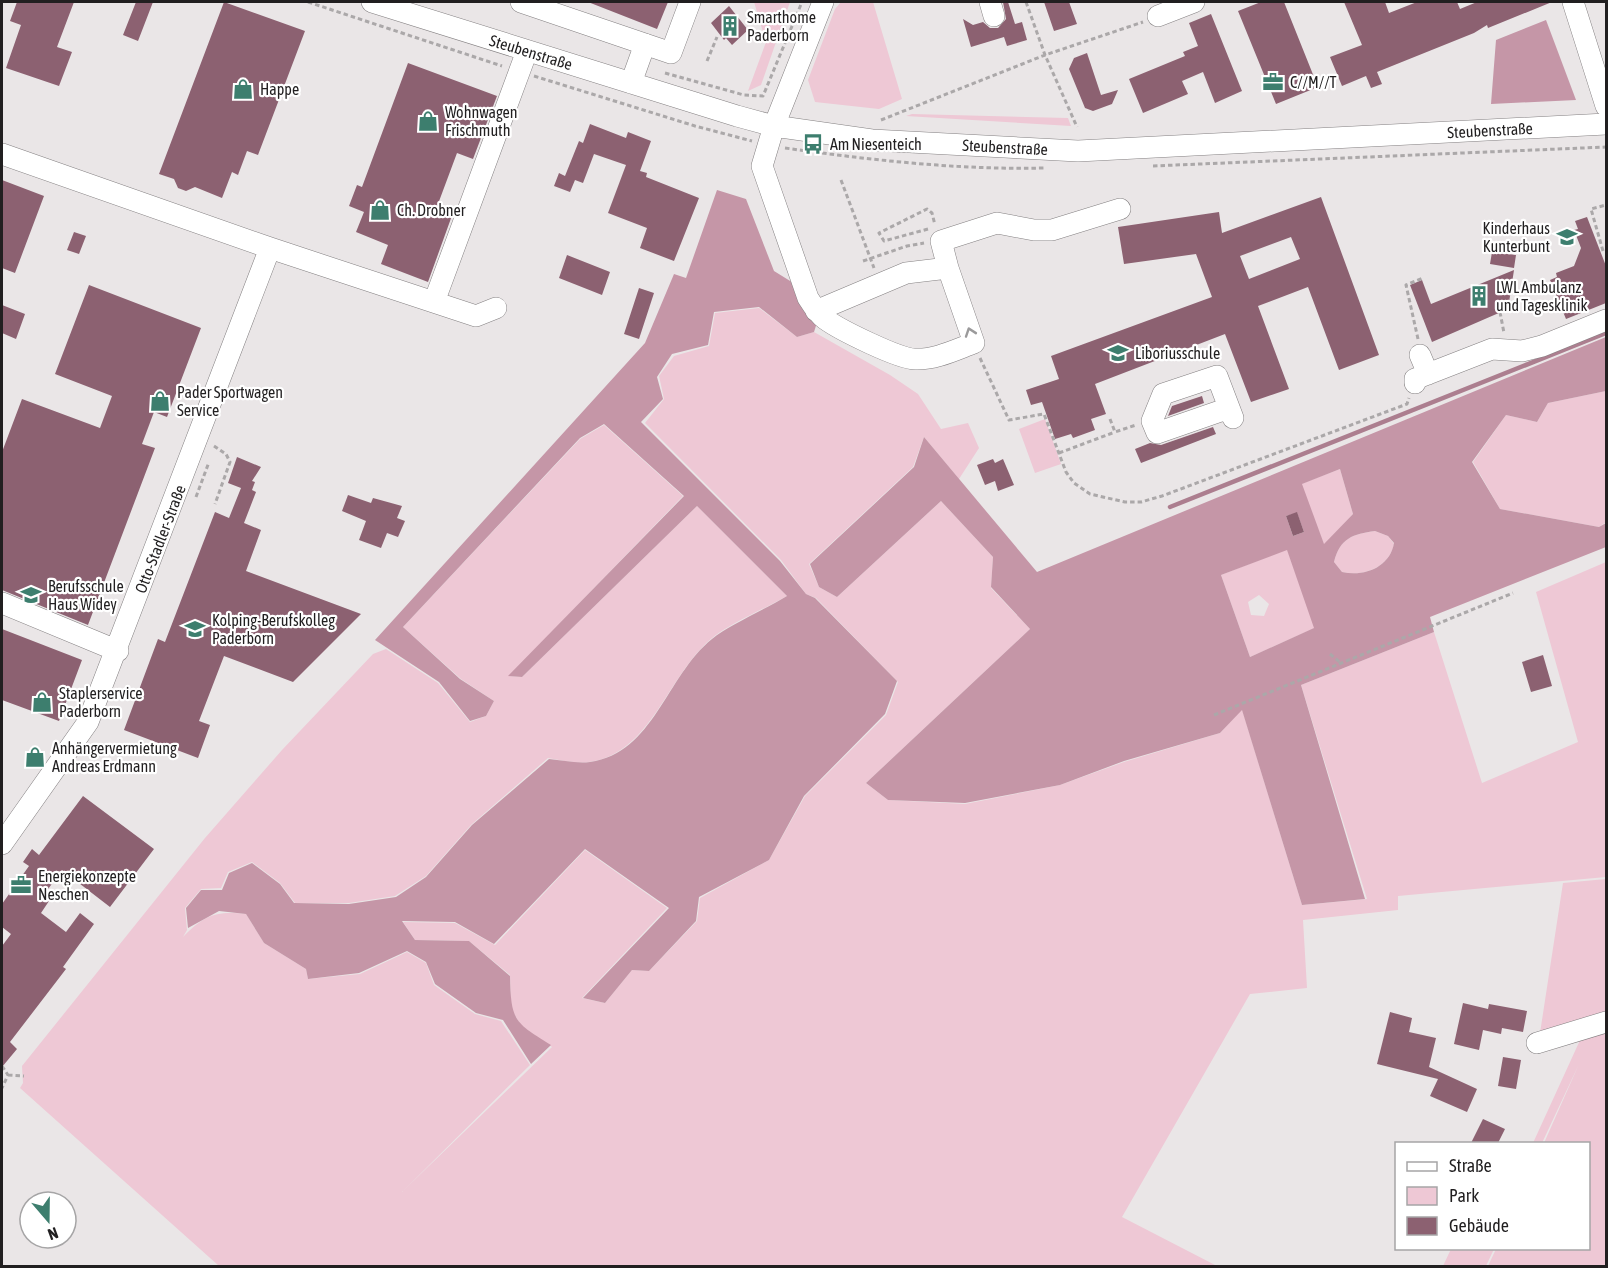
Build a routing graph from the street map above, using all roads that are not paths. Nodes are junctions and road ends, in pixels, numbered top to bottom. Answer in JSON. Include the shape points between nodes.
{"nodes":[{"id":1,"x":372,"y":2,"type":"edge"},
{"id":2,"x":521,"y":2,"type":"edge"},
{"id":3,"x":690,"y":2,"type":"edge"},
{"id":4,"x":823,"y":2,"type":"edge"},
{"id":5,"x":1194,"y":2,"type":"edge"},
{"id":6,"x":1573,"y":2,"type":"edge"},
{"id":7,"x":422,"y":10,"type":"edge"},
{"id":8,"x":1158,"y":16,"type":"road end"},
{"id":9,"x":645,"y":44,"type":"junction"},
{"id":10,"x":527,"y":51,"type":"junction"},
{"id":11,"x":631,"y":83,"type":"junction"},
{"id":12,"x":1606,"y":106,"type":"edge"},
{"id":13,"x":1606,"y":124,"type":"edge"},
{"id":14,"x":774,"y":126,"type":"junction"},
{"id":15,"x":2,"y":154,"type":"edge"},
{"id":16,"x":1120,"y":209,"type":"dead end"},
{"id":17,"x":270,"y":248,"type":"junction"},
{"id":18,"x":948,"y":267,"type":"junction"},
{"id":19,"x":434,"y":302,"type":"junction"},
{"id":20,"x":496,"y":308,"type":"dead end"},
{"id":21,"x":816,"y":311,"type":"junction"},
{"id":22,"x":1606,"y":320,"type":"edge"},
{"id":23,"x":1421,"y":371,"type":"road end"},
{"id":24,"x":1152,"y":421,"type":"joint"},
{"id":25,"x":2,"y":603,"type":"edge"},
{"id":26,"x":118,"y":651,"type":"junction"},
{"id":27,"x":2,"y":844,"type":"edge"},
{"id":28,"x":1606,"y":1022,"type":"edge"},
{"id":29,"x":1538,"y":1042,"type":"dead end"}],
"edges":[{"from":1,"to":7,"type":"street","name":"Steubenstraße"},
{"from":2,"to":9,"type":"street"},
{"from":3,"to":9,"type":"street","via":[[670,53]]},
{"from":4,"to":14,"type":"street"},
{"from":5,"to":8,"type":"street"},
{"from":6,"to":12,"type":"street"},
{"from":7,"to":10,"type":"street","name":"Steubenstraße"},
{"from":9,"to":11,"type":"street"},
{"from":10,"to":11,"type":"street","name":"Steubenstraße"},
{"from":10,"to":19,"type":"street"},
{"from":11,"to":14,"type":"street","name":"Steubenstraße"},
{"from":13,"to":14,"type":"street","name":"Steubenstraße","via":[[1078,151],[873,140]]},
{"from":14,"to":21,"type":"street","via":[[762,166],[787,243]]},
{"from":15,"to":17,"type":"street"},
{"from":16,"to":18,"type":"street","via":[[1052,230],[997,223],[939,232]]},
{"from":17,"to":19,"type":"street"},
{"from":17,"to":26,"type":"street","name":"Otto-Stadler-Straße"},
{"from":18,"to":21,"type":"street","via":[[906,273]]},
{"from":21,"to":18,"type":"street","one_way":true,"via":[[854,335],[912,359],[930,359],[974,343]]},
{"from":19,"to":20,"type":"street","via":[[476,316]]},
{"from":22,"to":23,"type":"street","via":[[1542,346],[1522,351],[1492,349]]},
{"from":24,"to":24,"type":"street","via":[[1162,394],[1217,376],[1231,413],[1157,433]]},
{"from":25,"to":26,"type":"street"},
{"from":26,"to":27,"type":"street","name":"Otto-Stadler-Straße","via":[[88,722]]},
{"from":28,"to":29,"type":"street"}]}
